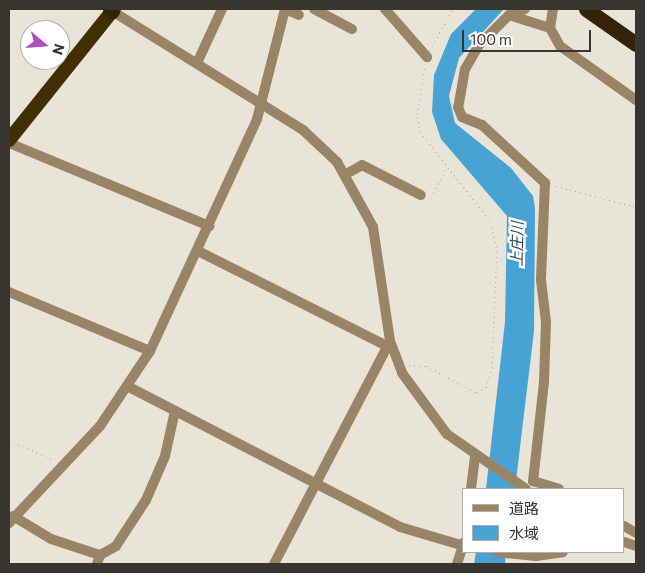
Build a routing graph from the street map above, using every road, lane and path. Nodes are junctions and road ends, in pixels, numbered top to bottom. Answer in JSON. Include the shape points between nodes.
{"nodes":[{"id":1,"x":112,"y":9,"type":"edge"},
{"id":2,"x":222,"y":9,"type":"edge"},
{"id":3,"x":285,"y":9,"type":"edge"},
{"id":4,"x":314,"y":9,"type":"edge"},
{"id":5,"x":385,"y":9,"type":"edge"},
{"id":6,"x":453,"y":9,"type":"edge"},
{"id":7,"x":525,"y":9,"type":"edge"},
{"id":8,"x":553,"y":9,"type":"edge"},
{"id":9,"x":586,"y":9,"type":"edge"},
{"id":10,"x":598,"y":9,"type":"edge"},
{"id":11,"x":299,"y":15,"type":"dead end"},
{"id":12,"x":509,"y":15,"type":"junction"},
{"id":13,"x":618,"y":27,"type":"junction"},
{"id":14,"x":550,"y":28,"type":"junction"},
{"id":15,"x":352,"y":29,"type":"dead end"},
{"id":16,"x":636,"y":35,"type":"edge"},
{"id":17,"x":636,"y":44,"type":"edge"},
{"id":18,"x":427,"y":57,"type":"junction"},
{"id":19,"x":197,"y":63,"type":"junction"},
{"id":20,"x":636,"y":100,"type":"edge"},
{"id":21,"x":262,"y":105,"type":"junction"},
{"id":22,"x":9,"y":142,"type":"edge"},
{"id":23,"x":448,"y":167,"type":"junction"},
{"id":24,"x":346,"y":174,"type":"junction"},
{"id":25,"x":545,"y":183,"type":"junction"},
{"id":26,"x":421,"y":195,"type":"joint"},
{"id":27,"x":636,"y":207,"type":"edge"},
{"id":28,"x":209,"y":226,"type":"junction"},
{"id":29,"x":198,"y":250,"type":"junction"},
{"id":30,"x":9,"y":292,"type":"edge"},
{"id":31,"x":388,"y":344,"type":"junction"},
{"id":32,"x":150,"y":351,"type":"junction"},
{"id":33,"x":402,"y":373,"type":"junction"},
{"id":34,"x":129,"y":387,"type":"junction"},
{"id":35,"x":175,"y":411,"type":"junction"},
{"id":36,"x":9,"y":440,"type":"edge"},
{"id":37,"x":475,"y":455,"type":"junction"},
{"id":38,"x":63,"y":465,"type":"junction"},
{"id":39,"x":316,"y":482,"type":"junction"},
{"id":40,"x":532,"y":485,"type":"edge"},
{"id":41,"x":471,"y":488,"type":"edge"},
{"id":42,"x":524,"y":488,"type":"edge"},
{"id":43,"x":552,"y":488,"type":"edge"},
{"id":44,"x":10,"y":517,"type":"edge"},
{"id":45,"x":625,"y":527,"type":"edge"},
{"id":46,"x":636,"y":533,"type":"edge"},
{"id":47,"x":462,"y":545,"type":"edge"},
{"id":48,"x":462,"y":548,"type":"edge"},
{"id":49,"x":501,"y":553,"type":"edge"},
{"id":50,"x":554,"y":553,"type":"edge"},
{"id":51,"x":519,"y":557,"type":"edge"},
{"id":52,"x":99,"y":560,"type":"edge"},
{"id":53,"x":274,"y":564,"type":"edge"},
{"id":54,"x":457,"y":564,"type":"edge"}],
"edges":[{"from":1,"to":19,"type":"street"},
{"from":1,"to":22,"type":"highway"},
{"from":2,"to":19,"type":"street"},
{"from":3,"to":11,"type":"street"},
{"from":3,"to":21,"type":"street"},
{"from":4,"to":15,"type":"street"},
{"from":5,"to":18,"type":"street"},
{"from":6,"to":18,"type":"path"},
{"from":7,"to":12,"type":"street"},
{"from":8,"to":14,"type":"street"},
{"from":9,"to":13,"type":"highway"},
{"from":10,"to":13,"type":"highway"},
{"from":12,"to":14,"type":"street"},
{"from":12,"to":25,"type":"street","via":[[479,45],[465,69],[458,107],[462,117],[482,125]]},
{"from":13,"to":16,"type":"highway"},
{"from":13,"to":17,"type":"highway"},
{"from":14,"to":20,"type":"street","via":[[560,46]]},
{"from":18,"to":23,"type":"path","via":[[418,114],[420,132]]},
{"from":19,"to":21,"type":"street"},
{"from":21,"to":24,"type":"street","via":[[303,130]]},
{"from":21,"to":28,"type":"street"},
{"from":22,"to":28,"type":"street"},
{"from":23,"to":26,"type":"path","via":[[432,196]]},
{"from":23,"to":33,"type":"path","via":[[489,220],[497,247],[492,367],[486,387],[476,393],[426,366],[411,363]]},
{"from":24,"to":26,"type":"street","via":[[362,165]]},
{"from":24,"to":31,"type":"street","via":[[373,227]]},
{"from":25,"to":27,"type":"path"},
{"from":25,"to":40,"type":"street","via":[[540,280],[546,322],[544,382]]},
{"from":28,"to":29,"type":"street"},
{"from":29,"to":31,"type":"street"},
{"from":29,"to":32,"type":"street"},
{"from":30,"to":32,"type":"street"},
{"from":31,"to":33,"type":"street"},
{"from":31,"to":39,"type":"street"},
{"from":32,"to":34,"type":"street"},
{"from":33,"to":37,"type":"street","via":[[431,416]]},
{"from":34,"to":35,"type":"street"},
{"from":34,"to":38,"type":"street"},
{"from":35,"to":39,"type":"street"},
{"from":35,"to":52,"type":"street","via":[[165,456],[146,500],[116,546]]},
{"from":36,"to":38,"type":"path"},
{"from":37,"to":41,"type":"street"},
{"from":37,"to":42,"type":"street"},
{"from":38,"to":44,"type":"street"},
{"from":39,"to":47,"type":"street","via":[[400,528]]},
{"from":39,"to":53,"type":"street"},
{"from":40,"to":43,"type":"street"},
{"from":44,"to":52,"type":"street"},
{"from":45,"to":46,"type":"street"},
{"from":48,"to":54,"type":"street"},
{"from":49,"to":51,"type":"street"},
{"from":50,"to":51,"type":"street"}]}
